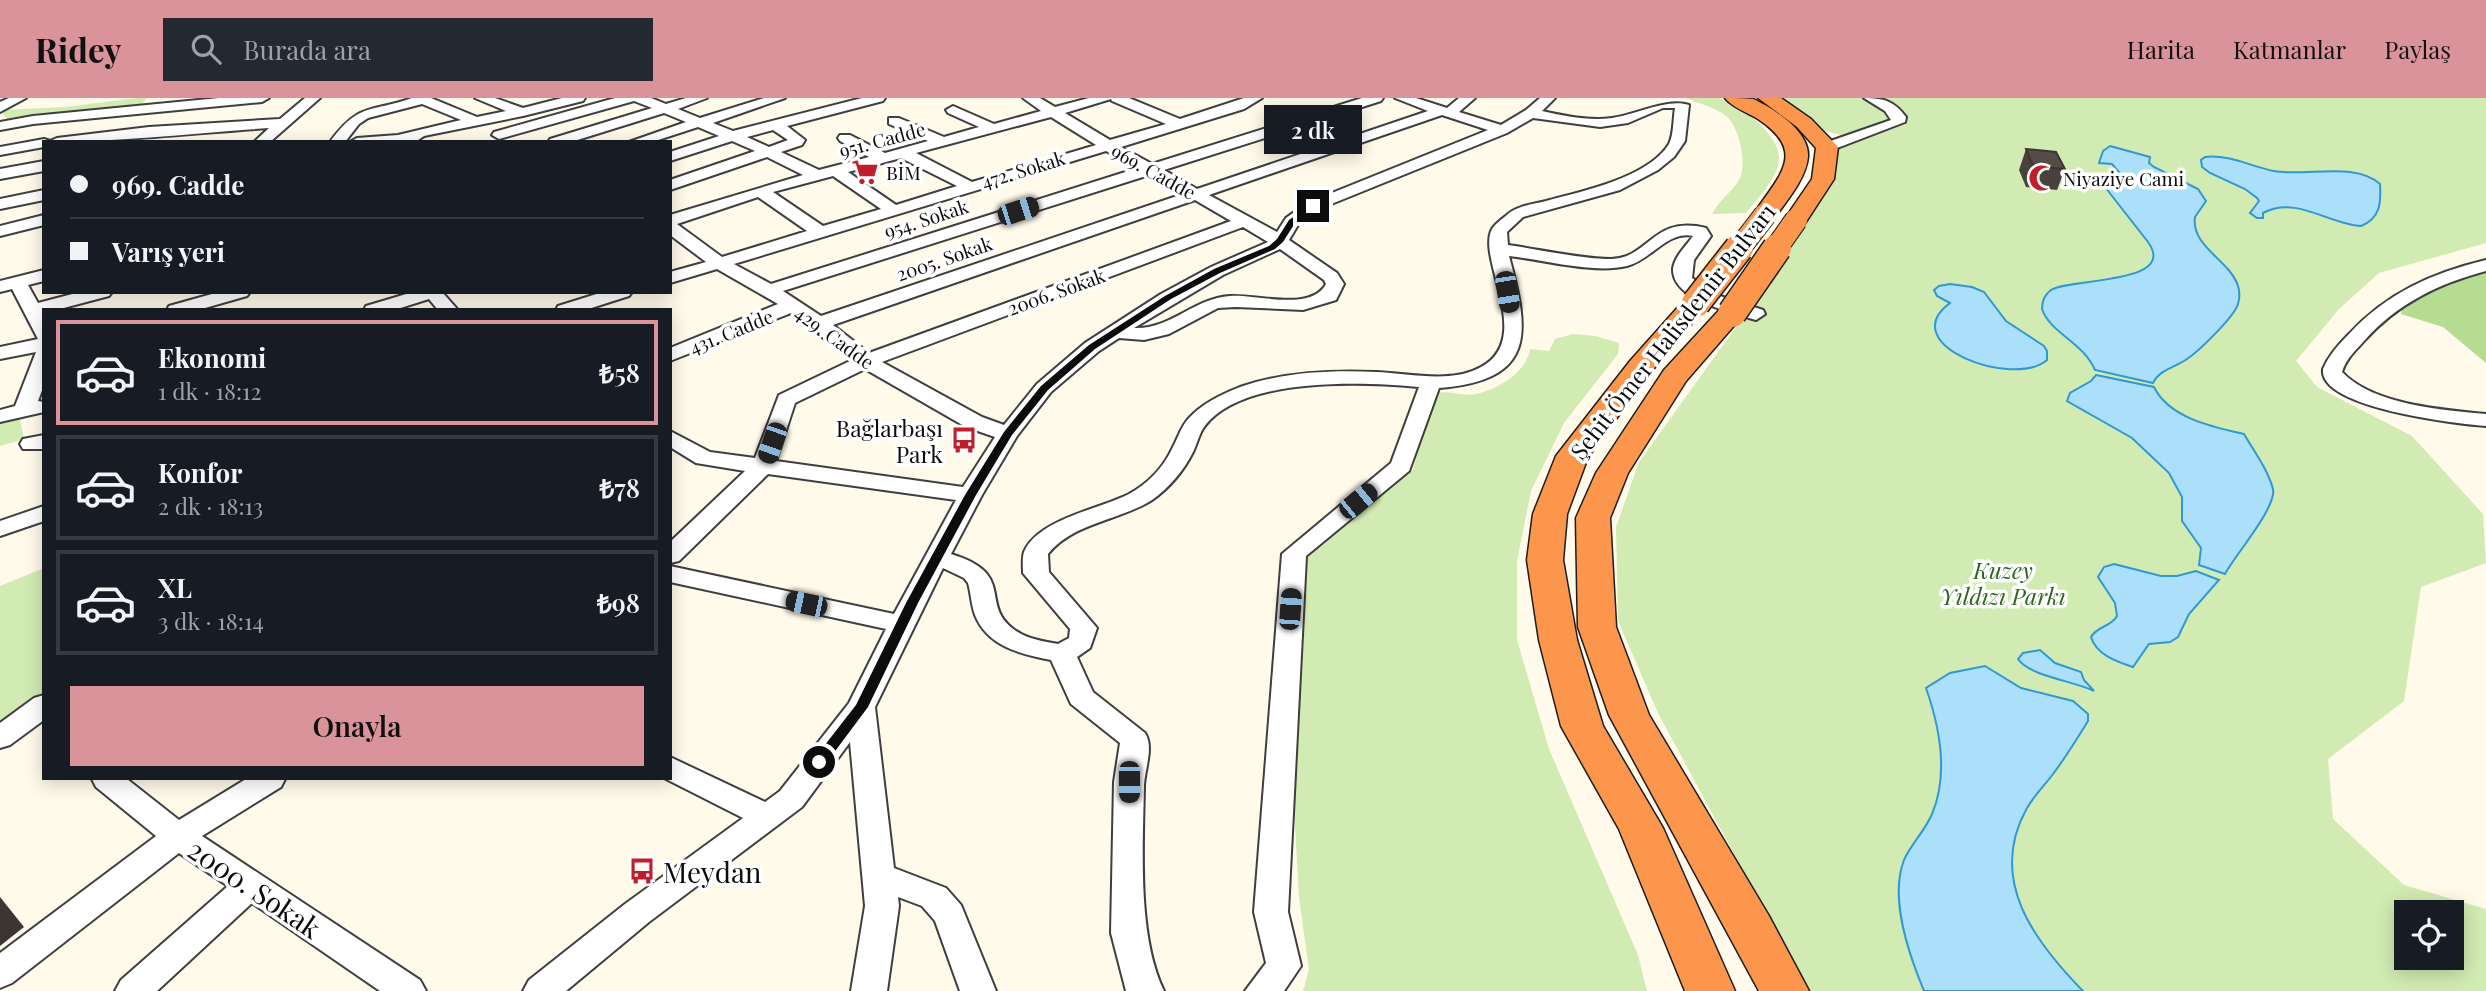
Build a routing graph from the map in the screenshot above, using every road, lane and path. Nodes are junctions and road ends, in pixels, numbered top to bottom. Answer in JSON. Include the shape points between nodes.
{"nodes":[{"id":1,"x":19,"y":98,"type":"edge"},
{"id":2,"x":125,"y":98,"type":"edge"},
{"id":3,"x":262,"y":98,"type":"edge"},
{"id":4,"x":313,"y":98,"type":"edge"},
{"id":5,"x":482,"y":98,"type":"edge"},
{"id":6,"x":578,"y":98,"type":"edge"},
{"id":7,"x":630,"y":98,"type":"edge"},
{"id":8,"x":639,"y":98,"type":"edge"},
{"id":9,"x":700,"y":98,"type":"edge"},
{"id":10,"x":778,"y":98,"type":"edge"},
{"id":11,"x":878,"y":98,"type":"edge"},
{"id":12,"x":1030,"y":98,"type":"edge"},
{"id":13,"x":1105,"y":98,"type":"edge"},
{"id":14,"x":1117,"y":98,"type":"edge"},
{"id":15,"x":1217,"y":98,"type":"edge"},
{"id":16,"x":1255,"y":98,"type":"edge"},
{"id":17,"x":1376,"y":98,"type":"edge"},
{"id":18,"x":1402,"y":98,"type":"edge"},
{"id":19,"x":1468,"y":98,"type":"edge"},
{"id":20,"x":1735,"y":98,"type":"edge"},
{"id":21,"x":1768,"y":98,"type":"edge"},
{"id":22,"x":1871,"y":98,"type":"edge"},
{"id":23,"x":421,"y":99,"type":"edge"},
{"id":24,"x":961,"y":103,"type":"edge"},
{"id":25,"x":1239,"y":106,"type":"junction"},
{"id":26,"x":1539,"y":106,"type":"edge"},
{"id":27,"x":440,"y":107,"type":"junction"},
{"id":28,"x":0,"y":108,"type":"edge"},
{"id":29,"x":666,"y":109,"type":"junction"},
{"id":30,"x":827,"y":111,"type":"junction"},
{"id":31,"x":523,"y":112,"type":"junction"},
{"id":32,"x":1055,"y":112,"type":"junction"},
{"id":33,"x":1444,"y":112,"type":"junction"},
{"id":34,"x":894,"y":121,"type":"dead end"},
{"id":35,"x":698,"y":122,"type":"junction"},
{"id":36,"x":283,"y":123,"type":"junction"},
{"id":37,"x":1177,"y":123,"type":"junction"},
{"id":38,"x":480,"y":124,"type":"junction"},
{"id":39,"x":774,"y":124,"type":"junction"},
{"id":40,"x":0,"y":126,"type":"edge"},
{"id":41,"x":443,"y":127,"type":"junction"},
{"id":42,"x":193,"y":128,"type":"junction"},
{"id":43,"x":994,"y":129,"type":"junction"},
{"id":44,"x":1502,"y":130,"type":"junction"},
{"id":45,"x":460,"y":134,"type":"junction"},
{"id":46,"x":732,"y":136,"type":"junction"},
{"id":47,"x":77,"y":140,"type":"edge"},
{"id":48,"x":176,"y":140,"type":"edge"},
{"id":49,"x":263,"y":140,"type":"edge"},
{"id":50,"x":339,"y":140,"type":"edge"},
{"id":51,"x":398,"y":140,"type":"edge"},
{"id":52,"x":503,"y":140,"type":"edge"},
{"id":53,"x":562,"y":140,"type":"edge"},
{"id":54,"x":642,"y":140,"type":"edge"},
{"id":55,"x":943,"y":142,"type":"junction"},
{"id":56,"x":42,"y":144,"type":"edge"},
{"id":57,"x":1105,"y":144,"type":"junction"},
{"id":58,"x":1827,"y":147,"type":"junction"},
{"id":59,"x":0,"y":151,"type":"edge"},
{"id":60,"x":770,"y":152,"type":"junction"},
{"id":61,"x":904,"y":153,"type":"junction"},
{"id":62,"x":1023,"y":155,"type":"dead end"},
{"id":63,"x":672,"y":156,"type":"edge"},
{"id":64,"x":883,"y":158,"type":"junction"},
{"id":65,"x":1041,"y":164,"type":"junction"},
{"id":66,"x":42,"y":166,"type":"edge"},
{"id":67,"x":1151,"y":169,"type":"junction"},
{"id":68,"x":836,"y":171,"type":"junction"},
{"id":69,"x":0,"y":174,"type":"edge"},
{"id":70,"x":818,"y":176,"type":"junction"},
{"id":71,"x":672,"y":184,"type":"edge"},
{"id":72,"x":968,"y":186,"type":"junction"},
{"id":73,"x":760,"y":191,"type":"junction"},
{"id":74,"x":1196,"y":194,"type":"junction"},
{"id":75,"x":42,"y":196,"type":"edge"},
{"id":76,"x":0,"y":204,"type":"edge"},
{"id":77,"x":893,"y":209,"type":"junction"},
{"id":78,"x":42,"y":220,"type":"edge"},
{"id":79,"x":672,"y":220,"type":"edge"},
{"id":80,"x":1245,"y":221,"type":"junction"},
{"id":81,"x":672,"y":228,"type":"edge"},
{"id":82,"x":0,"y":231,"type":"edge"},
{"id":83,"x":820,"y":232,"type":"junction"},
{"id":84,"x":1280,"y":241,"type":"junction"},
{"id":85,"x":1499,"y":249,"type":"junction"},
{"id":86,"x":719,"y":263,"type":"junction"},
{"id":87,"x":2486,"y":265,"type":"edge"},
{"id":88,"x":42,"y":276,"type":"edge"},
{"id":89,"x":672,"y":277,"type":"edge"},
{"id":90,"x":9,"y":284,"type":"edge"},
{"id":91,"x":769,"y":290,"type":"junction"},
{"id":92,"x":95,"y":294,"type":"edge"},
{"id":93,"x":234,"y":294,"type":"edge"},
{"id":94,"x":425,"y":294,"type":"edge"},
{"id":95,"x":434,"y":294,"type":"edge"},
{"id":96,"x":617,"y":294,"type":"edge"},
{"id":97,"x":791,"y":306,"type":"junction"},
{"id":98,"x":183,"y":308,"type":"edge"},
{"id":99,"x":380,"y":308,"type":"edge"},
{"id":100,"x":447,"y":308,"type":"edge"},
{"id":101,"x":571,"y":308,"type":"edge"},
{"id":102,"x":33,"y":310,"type":"junction"},
{"id":103,"x":1728,"y":310,"type":"junction"},
{"id":104,"x":819,"y":323,"type":"junction"},
{"id":105,"x":42,"y":330,"type":"edge"},
{"id":106,"x":1116,"y":332,"type":"junction"},
{"id":107,"x":42,"y":344,"type":"edge"},
{"id":108,"x":0,"y":353,"type":"edge"},
{"id":109,"x":672,"y":354,"type":"edge"},
{"id":110,"x":866,"y":361,"type":"junction"},
{"id":111,"x":42,"y":365,"type":"edge"},
{"id":112,"x":1431,"y":382,"type":"junction"},
{"id":113,"x":34,"y":409,"type":"edge"},
{"id":114,"x":0,"y":416,"type":"edge"},
{"id":115,"x":2486,"y":420,"type":"edge"},
{"id":116,"x":1008,"y":434,"type":"junction"},
{"id":117,"x":672,"y":439,"type":"edge"},
{"id":118,"x":764,"y":465,"type":"junction"},
{"id":119,"x":970,"y":495,"type":"junction"},
{"id":120,"x":42,"y":514,"type":"edge"},
{"id":121,"x":0,"y":529,"type":"edge"},
{"id":122,"x":672,"y":554,"type":"edge"},
{"id":123,"x":937,"y":558,"type":"junction"},
{"id":124,"x":672,"y":574,"type":"edge"},
{"id":125,"x":901,"y":624,"type":"junction"},
{"id":126,"x":1062,"y":654,"type":"junction"},
{"id":127,"x":861,"y":707,"type":"junction"},
{"id":128,"x":38,"y":717,"type":"edge"},
{"id":129,"x":0,"y":738,"type":"edge"},
{"id":130,"x":672,"y":769,"type":"edge"},
{"id":131,"x":108,"y":780,"type":"edge"},
{"id":132,"x":268,"y":780,"type":"edge"},
{"id":133,"x":767,"y":816,"type":"junction"},
{"id":134,"x":179,"y":837,"type":"junction"},
{"id":135,"x":879,"y":876,"type":"junction"},
{"id":136,"x":251,"y":885,"type":"junction"},
{"id":137,"x":0,"y":972,"type":"edge"},
{"id":138,"x":133,"y":991,"type":"edge"},
{"id":139,"x":408,"y":991,"type":"edge"},
{"id":140,"x":541,"y":991,"type":"edge"},
{"id":141,"x":869,"y":991,"type":"edge"},
{"id":142,"x":978,"y":991,"type":"edge"},
{"id":143,"x":1146,"y":991,"type":"edge"},
{"id":144,"x":1263,"y":991,"type":"edge"},
{"id":145,"x":1710,"y":991,"type":"edge"},
{"id":146,"x":1784,"y":991,"type":"edge"}],
"edges":[{"from":1,"to":28,"type":"street"},
{"from":2,"to":28,"type":"street"},
{"from":3,"to":40,"type":"street"},
{"from":4,"to":36,"type":"street"},
{"from":5,"to":31,"type":"street"},
{"from":6,"to":31,"type":"street"},
{"from":7,"to":52,"type":"street"},
{"from":8,"to":29,"type":"street"},
{"from":9,"to":29,"type":"street"},
{"from":10,"to":35,"type":"street"},
{"from":11,"to":30,"type":"street"},
{"from":12,"to":32,"type":"street","name":"969. Cadde"},
{"from":13,"to":32,"type":"street","name":"951. Cadde"},
{"from":14,"to":37,"type":"street"},
{"from":15,"to":25,"type":"street"},
{"from":16,"to":25,"type":"street","name":"472. Sokak"},
{"from":17,"to":67,"type":"street","name":"954. Sokak"},
{"from":18,"to":33,"type":"street"},
{"from":19,"to":33,"type":"street","name":"2005. Sokak"},
{"from":20,"to":103,"type":"highway","name":"Şehit Ömer Halisdemir Bulvarı","bridge":true,"via":[[1765,113],[1795,142],[1797,156],[1765,215]]},
{"from":21,"to":58,"type":"highway","via":[[1804,123]]},
{"from":22,"to":58,"type":"street","via":[[1895,111],[1898,122]]},
{"from":23,"to":27,"type":"street"},
{"from":23,"to":50,"type":"street","via":[[363,115]]},
{"from":24,"to":43,"type":"street"},
{"from":25,"to":37,"type":"street","name":"472. Sokak"},
{"from":26,"to":44,"type":"street"},
{"from":26,"to":85,"type":"street","via":[[1577,122],[1605,123],[1630,117],[1660,101],[1675,102],[1682,105],[1678,141],[1653,167],[1615,187],[1517,214],[1499,231]]},
{"from":27,"to":38,"type":"street"},
{"from":27,"to":41,"type":"street"},
{"from":29,"to":35,"type":"street"},
{"from":29,"to":53,"type":"street"},
{"from":30,"to":39,"type":"street"},
{"from":30,"to":64,"type":"street"},
{"from":31,"to":38,"type":"street"},
{"from":32,"to":43,"type":"street","name":"951. Cadde"},
{"from":32,"to":57,"type":"street","name":"969. Cadde"},
{"from":33,"to":44,"type":"street"},
{"from":33,"to":74,"type":"street","name":"2005. Sokak"},
{"from":34,"to":55,"type":"street"},
{"from":35,"to":46,"type":"street"},
{"from":35,"to":54,"type":"street"},
{"from":36,"to":42,"type":"street"},
{"from":36,"to":49,"type":"street"},
{"from":37,"to":57,"type":"street","name":"472. Sokak"},
{"from":38,"to":41,"type":"street"},
{"from":38,"to":45,"type":"street"},
{"from":38,"to":52,"type":"street"},
{"from":39,"to":46,"type":"street"},
{"from":39,"to":60,"type":"street","via":[[798,140]]},
{"from":41,"to":45,"type":"street"},
{"from":41,"to":51,"type":"street"},
{"from":42,"to":47,"type":"street"},
{"from":42,"to":48,"type":"street"},
{"from":43,"to":55,"type":"street","name":"951. Cadde"},
{"from":44,"to":84,"type":"street","via":[[1313,206],[1292,222]]},
{"from":45,"to":51,"type":"street"},
{"from":45,"to":52,"type":"street"},
{"from":46,"to":60,"type":"street"},
{"from":46,"to":63,"type":"street"},
{"from":55,"to":61,"type":"street","name":"951. Cadde"},
{"from":56,"to":59,"type":"street"},
{"from":57,"to":65,"type":"street","name":"472. Sokak"},
{"from":57,"to":67,"type":"street","name":"969. Cadde"},
{"from":58,"to":103,"type":"highway","name":"Şehit Ömer Halisdemir Bulvarı","bridge":true,"via":[[1823,178]]},
{"from":60,"to":70,"type":"street"},
{"from":60,"to":71,"type":"street"},
{"from":61,"to":64,"type":"street","name":"951. Cadde"},
{"from":61,"to":72,"type":"street"},
{"from":62,"to":65,"type":"street"},
{"from":64,"to":68,"type":"street","name":"951. Cadde"},
{"from":65,"to":72,"type":"street","name":"472. Sokak"},
{"from":66,"to":69,"type":"street"},
{"from":67,"to":74,"type":"street","name":"969. Cadde"},
{"from":67,"to":91,"type":"street","name":"954. Sokak"},
{"from":68,"to":70,"type":"street","name":"951. Cadde"},
{"from":68,"to":77,"type":"street"},
{"from":70,"to":73,"type":"street","name":"951. Cadde"},
{"from":72,"to":77,"type":"street","name":"472. Sokak"},
{"from":73,"to":79,"type":"street","name":"951. Cadde"},
{"from":73,"to":83,"type":"street"},
{"from":74,"to":80,"type":"street","name":"969. Cadde"},
{"from":74,"to":104,"type":"street","name":"2005. Sokak"},
{"from":75,"to":76,"type":"street"},
{"from":77,"to":83,"type":"street","name":"472. Sokak"},
{"from":78,"to":82,"type":"street"},
{"from":80,"to":84,"type":"street","name":"969. Cadde"},
{"from":80,"to":110,"type":"street","name":"2006. Sokak"},
{"from":81,"to":86,"type":"street","name":"429. Cadde"},
{"from":83,"to":86,"type":"street","name":"472. Sokak"},
{"from":84,"to":106,"type":"street","via":[[1200,279]]},
{"from":84,"to":106,"type":"street","name":"969. Cadde","via":[[1331,277],[1334,288],[1329,296],[1290,306],[1216,303],[1156,333]]},
{"from":85,"to":103,"type":"street","via":[[1612,264],[1635,259],[1670,230],[1691,229],[1702,236],[1682,266],[1682,280],[1690,290]]},
{"from":85,"to":112,"type":"street","via":[[1513,333],[1510,350],[1489,373],[1477,378]]},
{"from":86,"to":89,"type":"street","name":"472. Sokak"},
{"from":86,"to":91,"type":"street","name":"429. Cadde"},
{"from":87,"to":115,"type":"street","via":[[2405,294],[2365,327],[2332,373],[2347,390],[2368,398]]},
{"from":88,"to":90,"type":"street"},
{"from":90,"to":102,"type":"street"},
{"from":91,"to":97,"type":"street","name":"429. Cadde"},
{"from":92,"to":102,"type":"street"},
{"from":93,"to":98,"type":"street"},
{"from":94,"to":99,"type":"street"},
{"from":95,"to":100,"type":"street"},
{"from":96,"to":101,"type":"street"},
{"from":97,"to":104,"type":"street","name":"429. Cadde"},
{"from":97,"to":109,"type":"street","name":"431. Cadde"},
{"from":102,"to":105,"type":"street"},
{"from":103,"to":145,"type":"highway","name":"Şehit Ömer Halisdemir Bulvarı","via":[[1640,367],[1572,456],[1550,514],[1545,560],[1558,640],[1582,726],[1642,828]]},
{"from":103,"to":146,"type":"highway","name":"Şehit Ömer Halisdemir Bulvarı","via":[[1674,376],[1612,473],[1593,519],[1597,627],[1629,715]]},
{"from":104,"to":110,"type":"street","name":"429. Cadde"},
{"from":106,"to":116,"type":"street","via":[[1060,373]]},
{"from":107,"to":108,"type":"street"},
{"from":110,"to":116,"type":"street","name":"429. Cadde","via":[[974,422]]},
{"from":110,"to":118,"type":"street","name":"2006. Sokak","via":[[786,399]]},
{"from":111,"to":113,"type":"street"},
{"from":112,"to":126,"type":"street","via":[[1373,376],[1277,384],[1235,397],[1205,415],[1171,470],[1154,488],[1115,510],[1056,533],[1040,547],[1036,573],[1084,628],[1081,642]]},
{"from":112,"to":144,"type":"street","via":[[1401,466],[1294,554],[1271,912],[1284,967]]},
{"from":113,"to":114,"type":"street"},
{"from":116,"to":119,"type":"street"},
{"from":117,"to":118,"type":"street","via":[[704,458]]},
{"from":118,"to":119,"type":"street"},
{"from":118,"to":122,"type":"street"},
{"from":119,"to":123,"type":"street"},
{"from":120,"to":121,"type":"street"},
{"from":123,"to":125,"type":"street"},
{"from":123,"to":126,"type":"street","via":[[966,567],[980,579],[992,623],[1006,637]]},
{"from":124,"to":125,"type":"street"},
{"from":125,"to":127,"type":"street"},
{"from":126,"to":143,"type":"street","via":[[1081,697],[1135,740],[1129,782],[1128,933]]},
{"from":127,"to":133,"type":"street","via":[[791,799]]},
{"from":127,"to":135,"type":"street"},
{"from":128,"to":129,"type":"street"},
{"from":130,"to":133,"type":"street"},
{"from":131,"to":134,"type":"street","name":"2000. Sokak"},
{"from":132,"to":134,"type":"street"},
{"from":133,"to":140,"type":"street"},
{"from":134,"to":136,"type":"street","name":"2000. Sokak"},
{"from":134,"to":137,"type":"street"},
{"from":135,"to":141,"type":"street","via":[[882,906]]},
{"from":135,"to":142,"type":"street","via":[[934,897],[942,905]]},
{"from":136,"to":138,"type":"street"},
{"from":136,"to":139,"type":"street","name":"2000. Sokak"}]}
